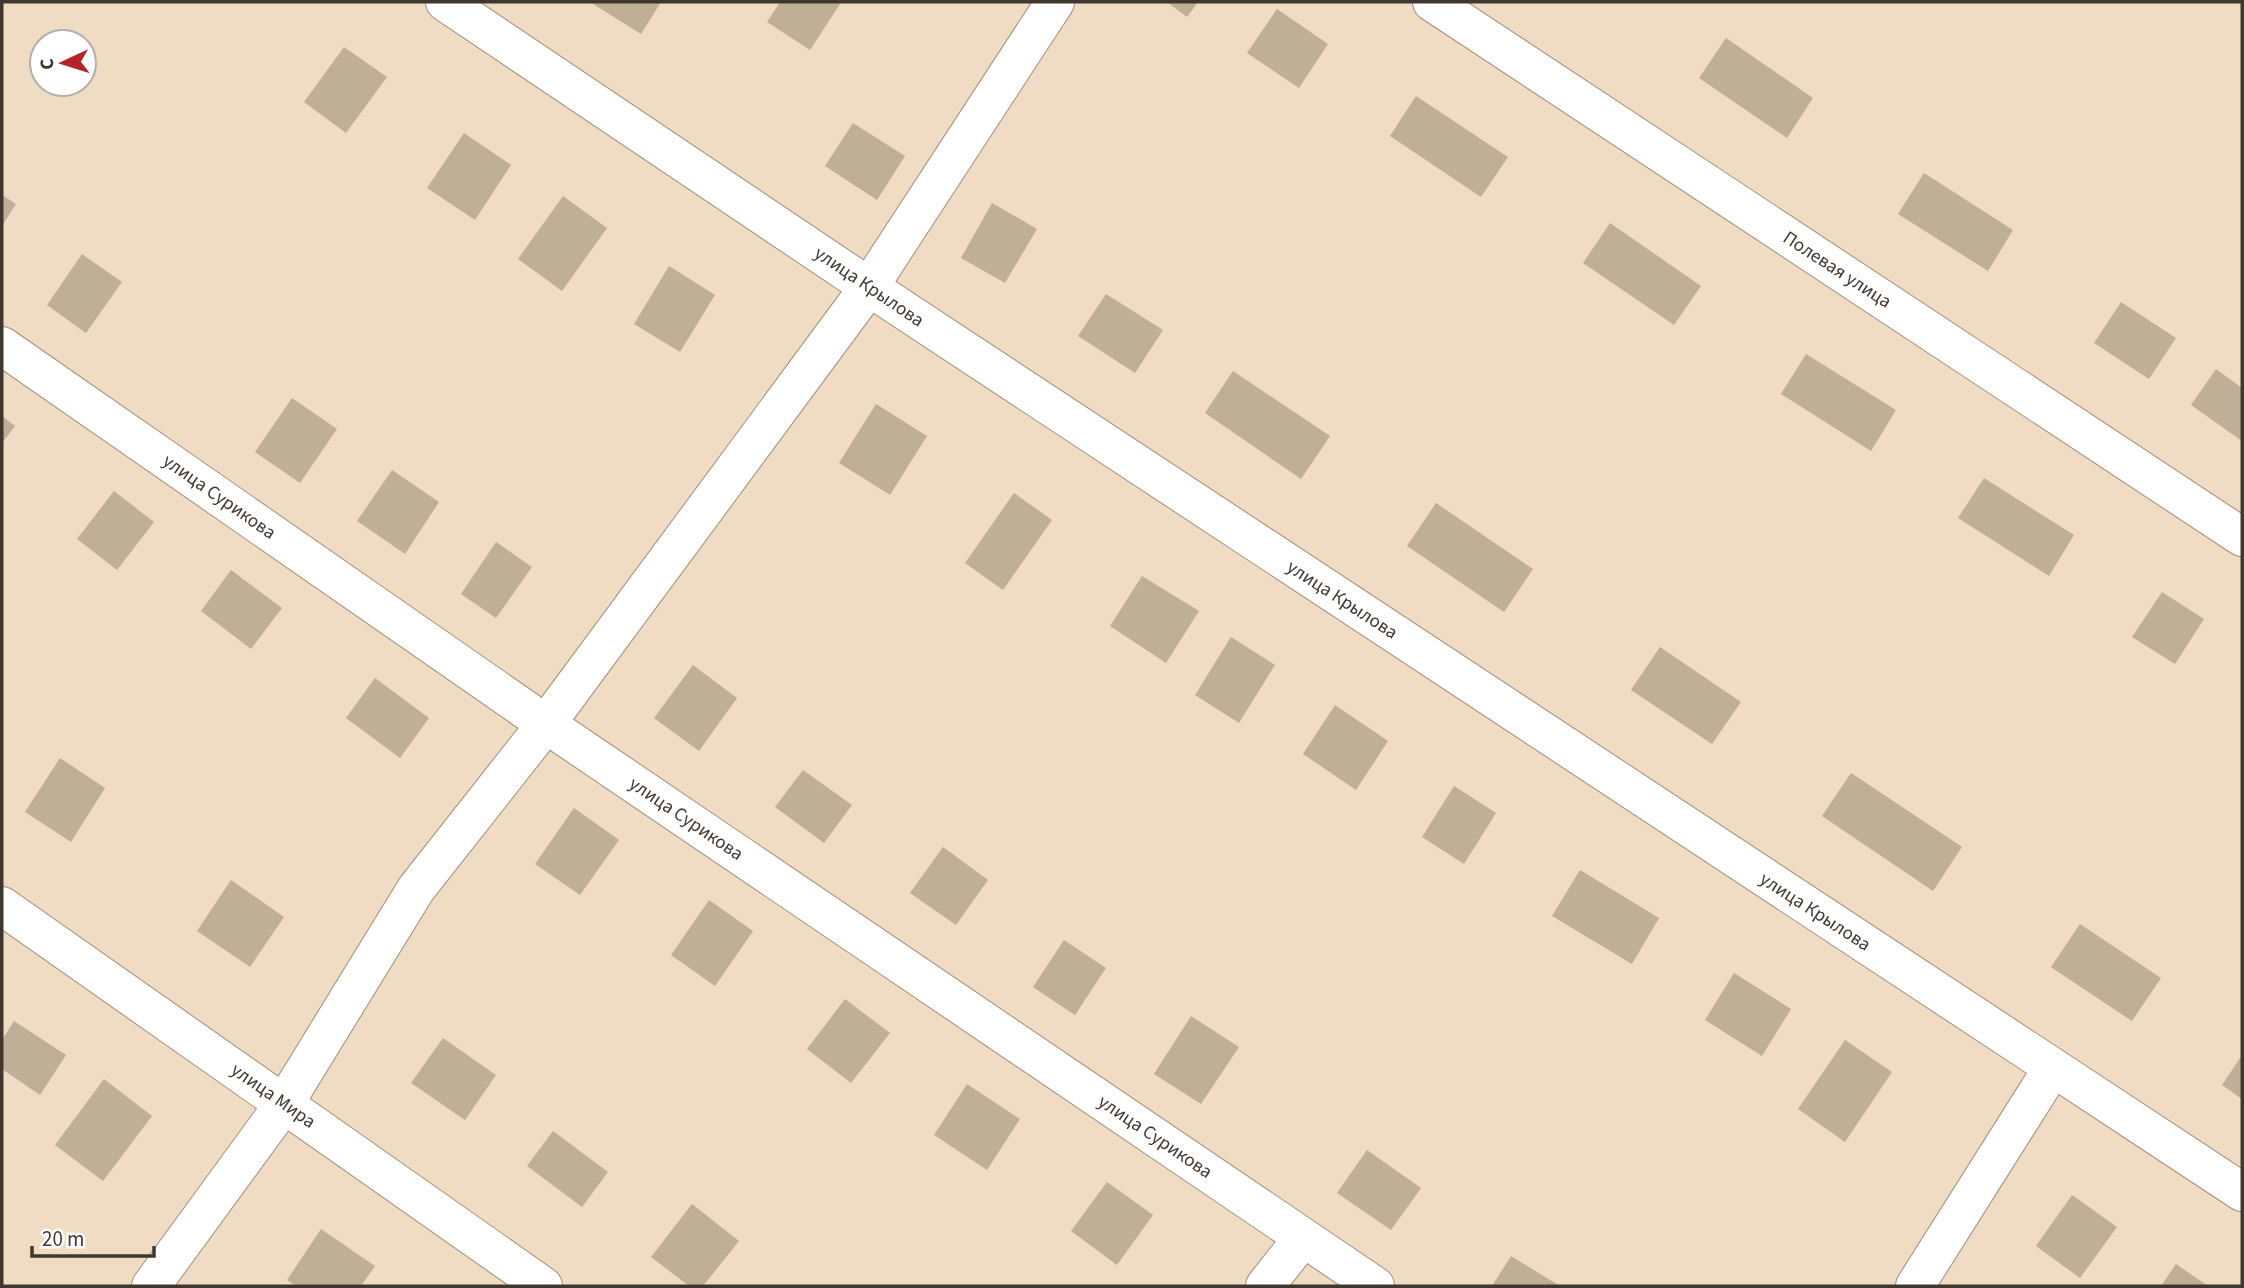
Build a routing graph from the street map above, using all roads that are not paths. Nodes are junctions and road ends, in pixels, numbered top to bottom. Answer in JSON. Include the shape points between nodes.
{"nodes":[{"id":1,"x":445,"y":2,"type":"edge"},
{"id":2,"x":1055,"y":2,"type":"edge"},
{"id":3,"x":1432,"y":2,"type":"edge"},
{"id":4,"x":869,"y":287,"type":"junction"},
{"id":5,"x":2,"y":346,"type":"edge"},
{"id":6,"x":2242,"y":537,"type":"edge"},
{"id":7,"x":546,"y":724,"type":"junction"},
{"id":8,"x":2,"y":906,"type":"edge"},
{"id":9,"x":2052,"y":1069,"type":"junction"},
{"id":10,"x":285,"y":1104,"type":"junction"},
{"id":11,"x":2242,"y":1192,"type":"edge"},
{"id":12,"x":1303,"y":1238,"type":"junction"},
{"id":13,"x":151,"y":1286,"type":"edge"},
{"id":14,"x":543,"y":1286,"type":"edge"},
{"id":15,"x":1265,"y":1286,"type":"edge"},
{"id":16,"x":1375,"y":1286,"type":"edge"},
{"id":17,"x":1915,"y":1286,"type":"edge"}],
"edges":[{"from":1,"to":4,"type":"street","name":"улица Крылова"},
{"from":2,"to":4,"type":"street"},
{"from":3,"to":6,"type":"street","name":"Полевая улица"},
{"from":4,"to":7,"type":"street"},
{"from":4,"to":9,"type":"street","name":"улица Крылова"},
{"from":5,"to":7,"type":"street","name":"улица Сурикова"},
{"from":7,"to":10,"type":"street","via":[[416,889]]},
{"from":7,"to":12,"type":"street","name":"улица Сурикова"},
{"from":8,"to":10,"type":"street","name":"улица Мира"},
{"from":9,"to":11,"type":"street","name":"улица Крылова"},
{"from":9,"to":17,"type":"street"},
{"from":10,"to":13,"type":"street"},
{"from":10,"to":14,"type":"street","name":"улица Мира"},
{"from":12,"to":15,"type":"street"},
{"from":12,"to":16,"type":"street","name":"улица Сурикова"}]}
